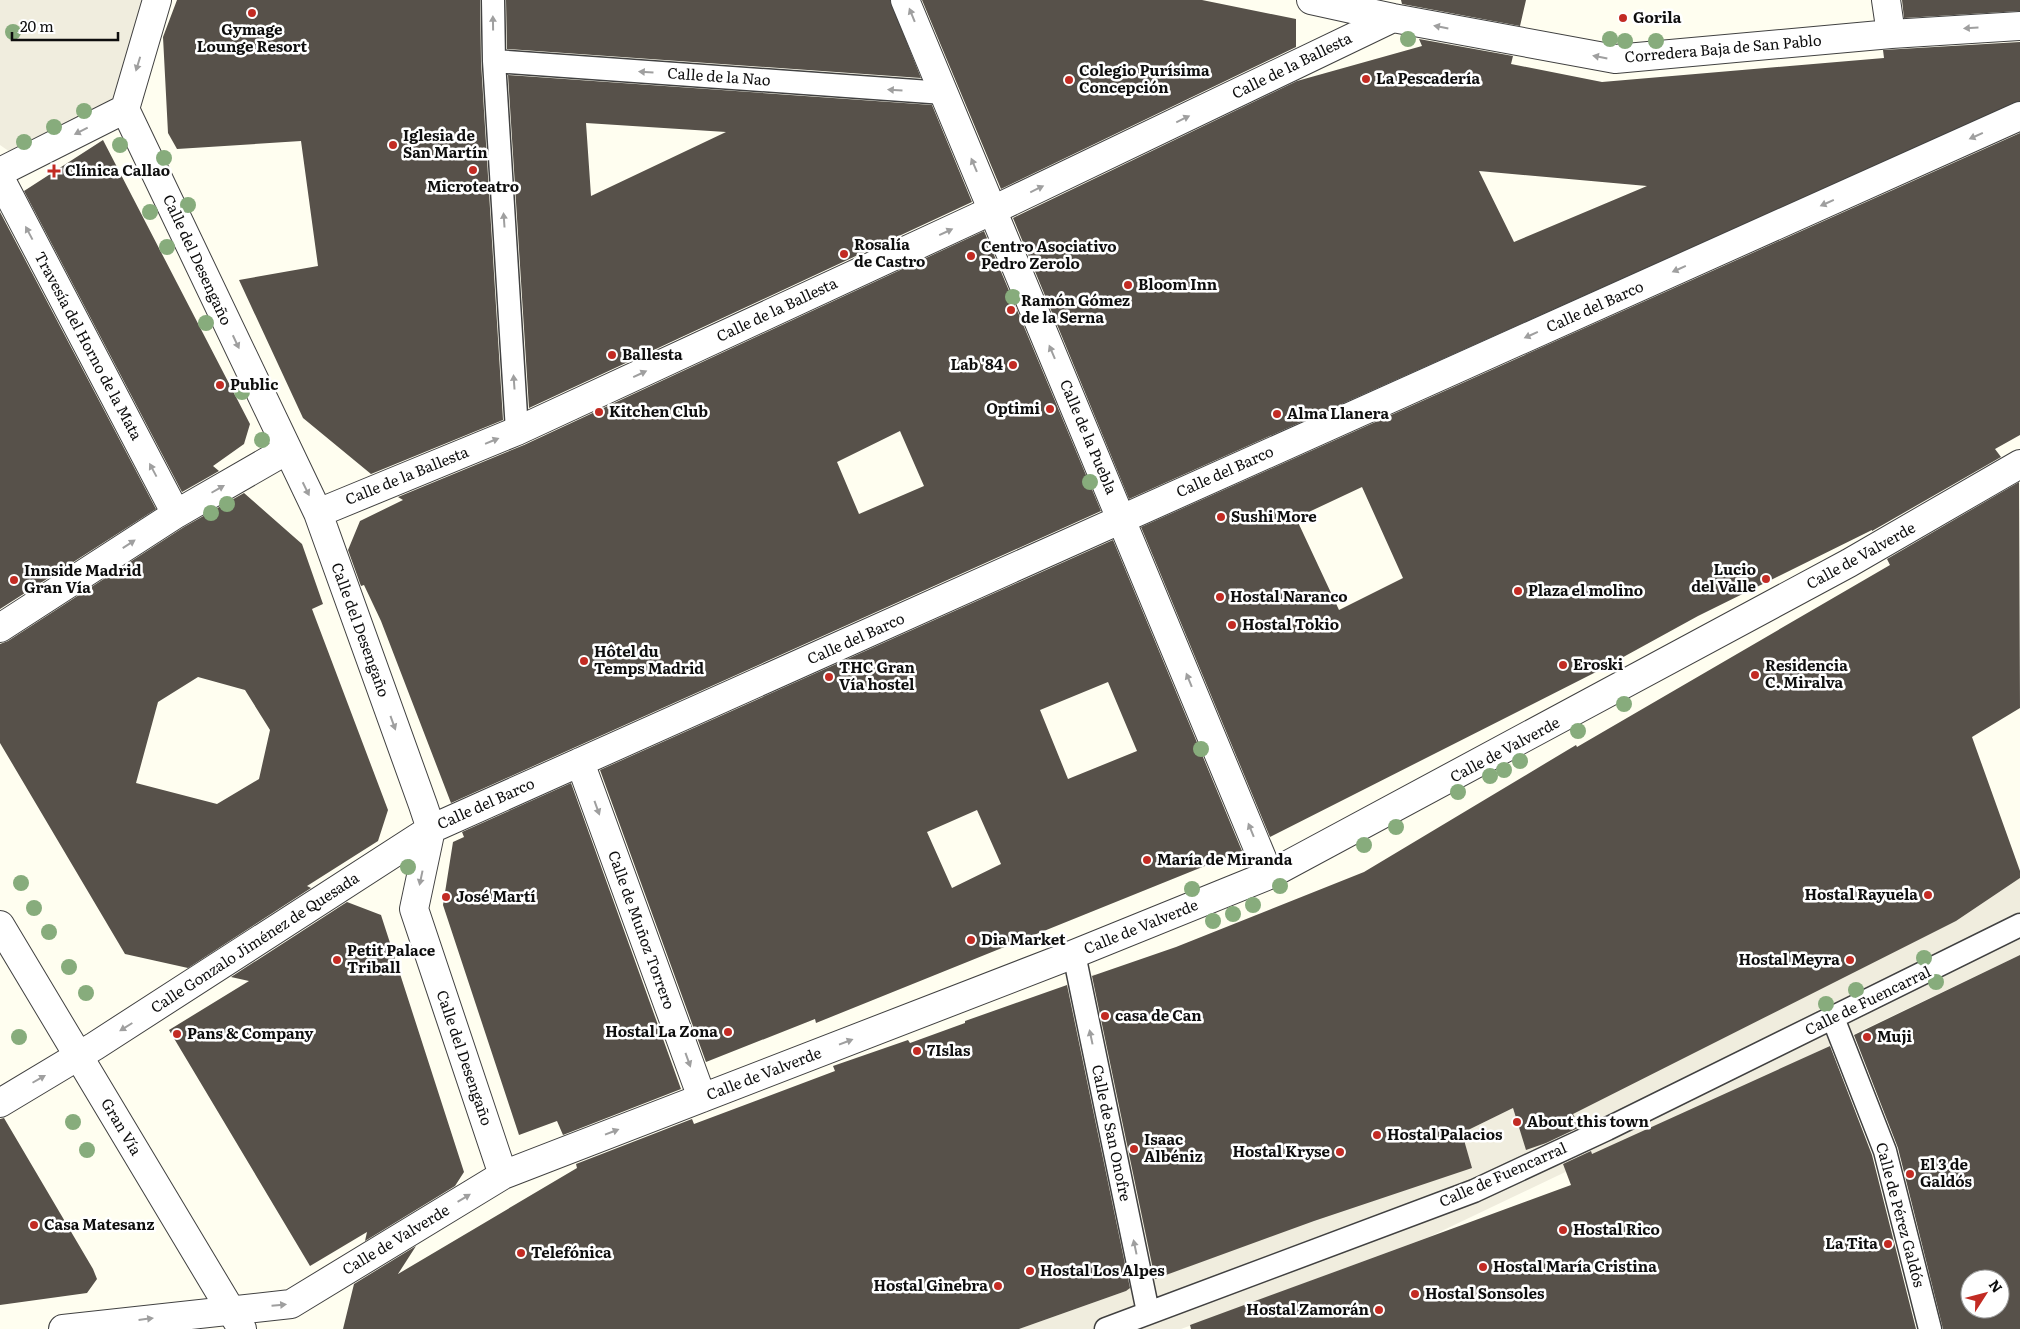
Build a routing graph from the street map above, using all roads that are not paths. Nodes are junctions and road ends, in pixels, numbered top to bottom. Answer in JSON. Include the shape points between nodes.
{"nodes":[{"id":1,"x":157,"y":0,"type":"edge"},
{"id":2,"x":493,"y":0,"type":"edge"},
{"id":3,"x":906,"y":0,"type":"edge"},
{"id":4,"x":1311,"y":0,"type":"edge"},
{"id":5,"x":1886,"y":0,"type":"edge"},
{"id":6,"x":1393,"y":18,"type":"junction"},
{"id":7,"x":2020,"y":26,"type":"edge"},
{"id":8,"x":1891,"y":34,"type":"junction"},
{"id":9,"x":494,"y":61,"type":"junction"},
{"id":10,"x":944,"y":93,"type":"junction"},
{"id":11,"x":125,"y":109,"type":"junction"},
{"id":12,"x":2020,"y":116,"type":"edge"},
{"id":13,"x":0,"y":172,"type":"edge"},
{"id":14,"x":0,"y":178,"type":"edge"},
{"id":15,"x":993,"y":210,"type":"junction"},
{"id":16,"x":517,"y":431,"type":"junction"},
{"id":17,"x":287,"y":450,"type":"junction"},
{"id":18,"x":2020,"y":464,"type":"edge"},
{"id":19,"x":318,"y":513,"type":"junction"},
{"id":20,"x":176,"y":514,"type":"junction"},
{"id":21,"x":1122,"y":519,"type":"junction"},
{"id":22,"x":0,"y":628,"type":"edge"},
{"id":23,"x":580,"y":762,"type":"junction"},
{"id":24,"x":431,"y":829,"type":"junction"},
{"id":25,"x":1269,"y":875,"type":"junction"},
{"id":26,"x":0,"y":925,"type":"edge"},
{"id":27,"x":2020,"y":925,"type":"edge"},
{"id":28,"x":1074,"y":954,"type":"junction"},
{"id":29,"x":1833,"y":1018,"type":"junction"},
{"id":30,"x":79,"y":1056,"type":"junction"},
{"id":31,"x":702,"y":1098,"type":"junction"},
{"id":32,"x":0,"y":1103,"type":"edge"},
{"id":33,"x":504,"y":1174,"type":"junction"},
{"id":34,"x":1148,"y":1312,"type":"junction"},
{"id":35,"x":236,"y":1319,"type":"edge"},
{"id":36,"x":63,"y":1329,"type":"edge"},
{"id":37,"x":1106,"y":1329,"type":"edge"},
{"id":38,"x":1930,"y":1329,"type":"edge"}],
"edges":[{"from":1,"to":11,"type":"street","one_way":true},
{"from":9,"to":2,"type":"street","one_way":true},
{"from":10,"to":3,"type":"street","name":"Calle de la Puebla","one_way":true},
{"from":4,"to":6,"type":"street","name":"Corredera Baja de San Pablo"},
{"from":5,"to":8,"type":"street"},
{"from":8,"to":6,"type":"street","name":"Corredera Baja de San Pablo","one_way":true,"via":[[1615,60]]},
{"from":15,"to":6,"type":"street","name":"Calle de la Ballesta","one_way":true},
{"from":7,"to":8,"type":"street","name":"Corredera Baja de San Pablo","one_way":true},
{"from":10,"to":9,"type":"street","name":"Calle de la Nao","one_way":true},
{"from":16,"to":9,"type":"street","one_way":true},
{"from":15,"to":10,"type":"street","name":"Calle de la Puebla","one_way":true},
{"from":11,"to":13,"type":"street","one_way":true},
{"from":11,"to":17,"type":"street","name":"Calle del Desengaño","one_way":true},
{"from":12,"to":21,"type":"street","name":"Calle del Barco","one_way":true},
{"from":20,"to":14,"type":"street","name":"Travesía del Horno de la Mata","one_way":true},
{"from":16,"to":15,"type":"street","name":"Calle de la Ballesta","one_way":true},
{"from":21,"to":15,"type":"street","name":"Calle de la Puebla","one_way":true},
{"from":19,"to":16,"type":"street","name":"Calle de la Ballesta","one_way":true},
{"from":17,"to":19,"type":"street","name":"Calle del Desengaño","one_way":true},
{"from":20,"to":17,"type":"street","one_way":true},
{"from":18,"to":25,"type":"street","name":"Calle de Valverde","via":[[1849,564]]},
{"from":19,"to":24,"type":"street","name":"Calle del Desengaño","one_way":true},
{"from":22,"to":20,"type":"street","one_way":true},
{"from":21,"to":23,"type":"street","name":"Calle del Barco"},
{"from":25,"to":21,"type":"street","name":"Calle de la Puebla","one_way":true},
{"from":23,"to":24,"type":"street","name":"Calle del Barco"},
{"from":23,"to":31,"type":"street","name":"Calle de Muñoz Torrero","one_way":true},
{"from":24,"to":30,"type":"street","name":"Calle Gonzalo Jiménez de Quesada","one_way":true},
{"from":24,"to":33,"type":"street","name":"Calle del Desengaño","one_way":true,"via":[[414,909]]},
{"from":25,"to":28,"type":"street","name":"Calle de Valverde"},
{"from":26,"to":30,"type":"street","name":"Gran Vía"},
{"from":27,"to":29,"type":"street","name":"Calle de Fuencarral"},
{"from":31,"to":28,"type":"street","name":"Calle de Valverde","one_way":true},
{"from":34,"to":28,"type":"street","name":"Calle de San Onofre","one_way":true},
{"from":29,"to":34,"type":"street","name":"Calle de Fuencarral","via":[[1474,1191]]},
{"from":29,"to":38,"type":"street","name":"Calle de Pérez Galdós","via":[[1885,1151]]},
{"from":32,"to":30,"type":"street","name":"Calle Gonzalo Jiménez de Quesada","one_way":true},
{"from":30,"to":35,"type":"street","name":"Gran Vía"},
{"from":33,"to":31,"type":"street","name":"Calle de Valverde","one_way":true},
{"from":35,"to":33,"type":"street","name":"Calle de Valverde","one_way":true,"via":[[292,1304]]},
{"from":34,"to":37,"type":"street","name":"Calle de Fuencarral"},
{"from":36,"to":35,"type":"street","name":"Calle de Valverde","one_way":true}]}
